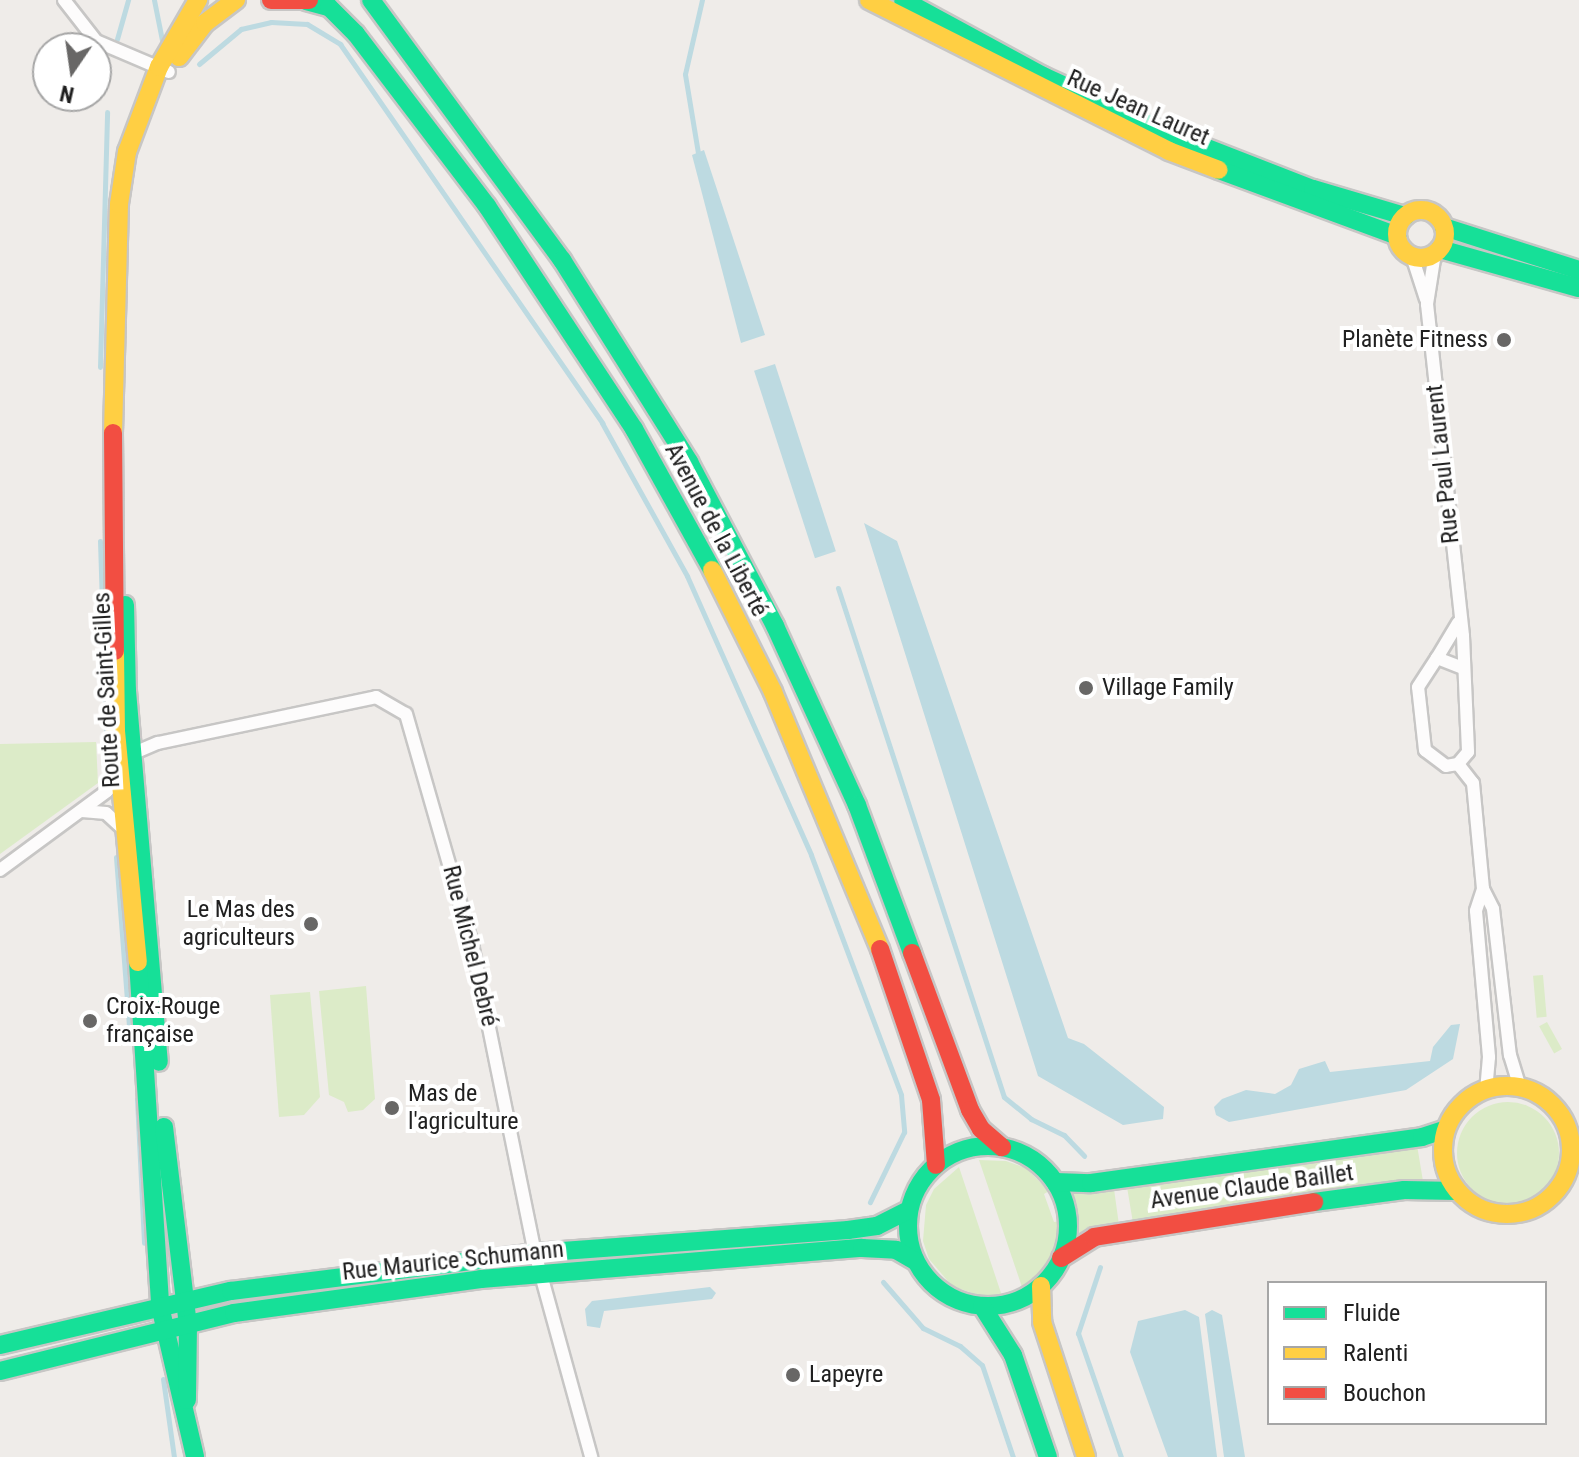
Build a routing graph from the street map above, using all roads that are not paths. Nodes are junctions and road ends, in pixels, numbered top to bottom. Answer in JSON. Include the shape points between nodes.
{"nodes":[{"id":1,"x":64,"y":0,"type":"edge"},
{"id":2,"x":198,"y":0,"type":"edge"},
{"id":3,"x":236,"y":0,"type":"edge"},
{"id":4,"x":271,"y":0,"type":"edge"},
{"id":5,"x":307,"y":0,"type":"edge"},
{"id":6,"x":371,"y":0,"type":"edge"},
{"id":7,"x":869,"y":0,"type":"edge"},
{"id":8,"x":903,"y":0,"type":"edge"},
{"id":9,"x":164,"y":69,"type":"junction"},
{"id":10,"x":1405,"y":216,"type":"junction"},
{"id":11,"x":1444,"y":227,"type":"junction"},
{"id":12,"x":1397,"y":236,"type":"junction"},
{"id":13,"x":1438,"y":251,"type":"junction"},
{"id":14,"x":1412,"y":256,"type":"junction"},
{"id":15,"x":1579,"y":270,"type":"edge"},
{"id":16,"x":1579,"y":288,"type":"edge"},
{"id":17,"x":1427,"y":304,"type":"junction"},
{"id":18,"x":1458,"y":623,"type":"junction"},
{"id":19,"x":1437,"y":658,"type":"junction"},
{"id":20,"x":1463,"y":668,"type":"junction"},
{"id":21,"x":134,"y":753,"type":"junction"},
{"id":22,"x":1458,"y":764,"type":"junction"},
{"id":23,"x":119,"y":771,"type":"junction"},
{"id":24,"x":82,"y":811,"type":"junction"},
{"id":25,"x":125,"y":831,"type":"junction"},
{"id":26,"x":0,"y":870,"type":"edge"},
{"id":27,"x":1483,"y":889,"type":"junction"},
{"id":28,"x":1520,"y":1087,"type":"junction"},
{"id":29,"x":1486,"y":1090,"type":"junction"},
{"id":30,"x":1570,"y":1118,"type":"edge"},
{"id":31,"x":1446,"y":1129,"type":"junction"},
{"id":32,"x":1002,"y":1147,"type":"junction"},
{"id":33,"x":936,"y":1165,"type":"junction"},
{"id":34,"x":1572,"y":1175,"type":"edge"},
{"id":35,"x":1055,"y":1182,"type":"junction"},
{"id":36,"x":1457,"y":1191,"type":"junction"},
{"id":37,"x":909,"y":1210,"type":"junction"},
{"id":38,"x":535,"y":1253,"type":"junction"},
{"id":39,"x":1061,"y":1258,"type":"junction"},
{"id":40,"x":915,"y":1261,"type":"junction"},
{"id":41,"x":542,"y":1274,"type":"junction"},
{"id":42,"x":1041,"y":1286,"type":"junction"},
{"id":43,"x":185,"y":1299,"type":"junction"},
{"id":44,"x":160,"y":1306,"type":"junction"},
{"id":45,"x":982,"y":1306,"type":"junction"},
{"id":46,"x":188,"y":1324,"type":"junction"},
{"id":47,"x":163,"y":1330,"type":"junction"},
{"id":48,"x":0,"y":1345,"type":"edge"},
{"id":49,"x":0,"y":1371,"type":"edge"},
{"id":50,"x":186,"y":1408,"type":"junction"},
{"id":51,"x":195,"y":1457,"type":"edge"},
{"id":52,"x":591,"y":1457,"type":"edge"},
{"id":53,"x":1048,"y":1457,"type":"edge"},
{"id":54,"x":1086,"y":1457,"type":"edge"}],
"edges":[{"from":1,"to":9,"type":"street","via":[[96,41]]},
{"from":2,"to":9,"type":"main road","name":"Route de Saint-Gilles"},
{"from":3,"to":9,"type":"main road","name":"Route de Saint-Gilles"},
{"from":4,"to":5,"type":"main road"},
{"from":5,"to":33,"type":"main road","name":"Avenue de la Liberté","via":[[329,7],[356,34],[487,206],[634,429],[700,546],[773,692],[877,940],[931,1100]]},
{"from":6,"to":32,"type":"main road","name":"Avenue de la Liberté","via":[[562,260],[689,462],[775,626],[857,805],[970,1110],[981,1129]]},
{"from":7,"to":12,"type":"main road","name":"Rue Jean Lauret","via":[[1169,151]]},
{"from":8,"to":10,"type":"main road","name":"Rue Jean Lauret","via":[[1158,129],[1313,189]]},
{"from":9,"to":21,"type":"main road","name":"Route de Saint-Gilles","via":[[138,151],[129,206],[124,545]]},
{"from":9,"to":23,"type":"main road","name":"Route de Saint-Gilles","via":[[127,152],[119,204],[112,383]]},
{"from":10,"to":11,"type":"main road","via":[[1428,210]]},
{"from":10,"to":12,"type":"main road"},
{"from":11,"to":13,"type":"main road"},
{"from":11,"to":15,"type":"main road"},
{"from":12,"to":14,"type":"main road"},
{"from":13,"to":14,"type":"main road"},
{"from":13,"to":16,"type":"main road"},
{"from":13,"to":17,"type":"street","name":"Rue Paul Laurent"},
{"from":14,"to":17,"type":"street","name":"Rue Paul Laurent"},
{"from":17,"to":18,"type":"street","name":"Rue Paul Laurent"},
{"from":18,"to":19,"type":"street"},
{"from":18,"to":20,"type":"street","name":"Rue Paul Laurent"},
{"from":19,"to":20,"type":"street"},
{"from":19,"to":22,"type":"street","via":[[1418,687],[1425,750],[1438,763]]},
{"from":20,"to":22,"type":"street","name":"Rue Paul Laurent","via":[[1468,752]]},
{"from":21,"to":23,"type":"street"},
{"from":21,"to":38,"type":"street","name":"Rue Michel Debré","via":[[158,743],[376,697],[406,714],[472,944]]},
{"from":21,"to":43,"type":"main road","name":"Route de Saint-Gilles","via":[[170,1197]]},
{"from":22,"to":27,"type":"street","via":[[1473,783]]},
{"from":23,"to":24,"type":"street","via":[[107,791]]},
{"from":23,"to":25,"type":"main road","name":"Route de Saint-Gilles"},
{"from":24,"to":25,"type":"street","via":[[106,813]]},
{"from":24,"to":26,"type":"street"},
{"from":25,"to":44,"type":"main road","name":"Route de Saint-Gilles","via":[[152,1125]]},
{"from":27,"to":28,"type":"street","via":[[1493,909],[1510,1055]]},
{"from":27,"to":29,"type":"street","via":[[1476,911],[1489,1057]]},
{"from":28,"to":29,"type":"main road"},
{"from":28,"to":30,"type":"main road"},
{"from":29,"to":31,"type":"main road","via":[[1457,1110]]},
{"from":30,"to":34,"type":"main road"},
{"from":31,"to":35,"type":"main road","name":"Avenue Claude Baillet","via":[[1422,1137],[1091,1183]]},
{"from":31,"to":36,"type":"main road","via":[[1443,1157]]},
{"from":32,"to":33,"type":"main road","via":[[968,1148]]},
{"from":32,"to":35,"type":"main road","via":[[1027,1156]]},
{"from":33,"to":37,"type":"main road","via":[[920,1182]]},
{"from":34,"to":36,"type":"main road","via":[[1540,1206],[1516,1214],[1482,1210]]},
{"from":35,"to":39,"type":"main road","via":[[1067,1212]]},
{"from":36,"to":39,"type":"main road","name":"Avenue Claude Baillet","via":[[1404,1190],[1175,1222],[1094,1237]]},
{"from":37,"to":38,"type":"main road","name":"Rue Maurice Schumann","via":[[877,1226],[848,1230]]},
{"from":37,"to":40,"type":"main road","via":[[908,1237]]},
{"from":38,"to":41,"type":"street","name":"Rue Michel Debré"},
{"from":38,"to":43,"type":"main road","name":"Rue Maurice Schumann"},
{"from":39,"to":42,"type":"main road"},
{"from":40,"to":41,"type":"main road","name":"Rue Maurice Schumann","via":[[896,1250],[862,1248]]},
{"from":40,"to":45,"type":"main road","via":[[950,1297]]},
{"from":41,"to":46,"type":"main road","name":"Rue Maurice Schumann","via":[[234,1313]]},
{"from":41,"to":52,"type":"street","name":"Rue Michel Debré"},
{"from":42,"to":45,"type":"main road","via":[[1010,1303]]},
{"from":42,"to":54,"type":"main road","via":[[1042,1322]]},
{"from":43,"to":44,"type":"main road","name":"Rue Maurice Schumann"},
{"from":43,"to":46,"type":"main road","name":"Route de Saint-Gilles"},
{"from":44,"to":47,"type":"main road","name":"Route de Saint-Gilles"},
{"from":44,"to":48,"type":"main road","name":"Rue Maurice Schumann"},
{"from":45,"to":53,"type":"main road","via":[[1013,1355]]},
{"from":46,"to":47,"type":"main road","name":"Rue Maurice Schumann"},
{"from":46,"to":50,"type":"main road","name":"Route de Saint-Gilles"},
{"from":47,"to":49,"type":"main road","name":"Rue Maurice Schumann"},
{"from":47,"to":50,"type":"main road","name":"Route de Saint-Gilles"},
{"from":50,"to":51,"type":"main road","name":"Route de Saint-Gilles"}]}
